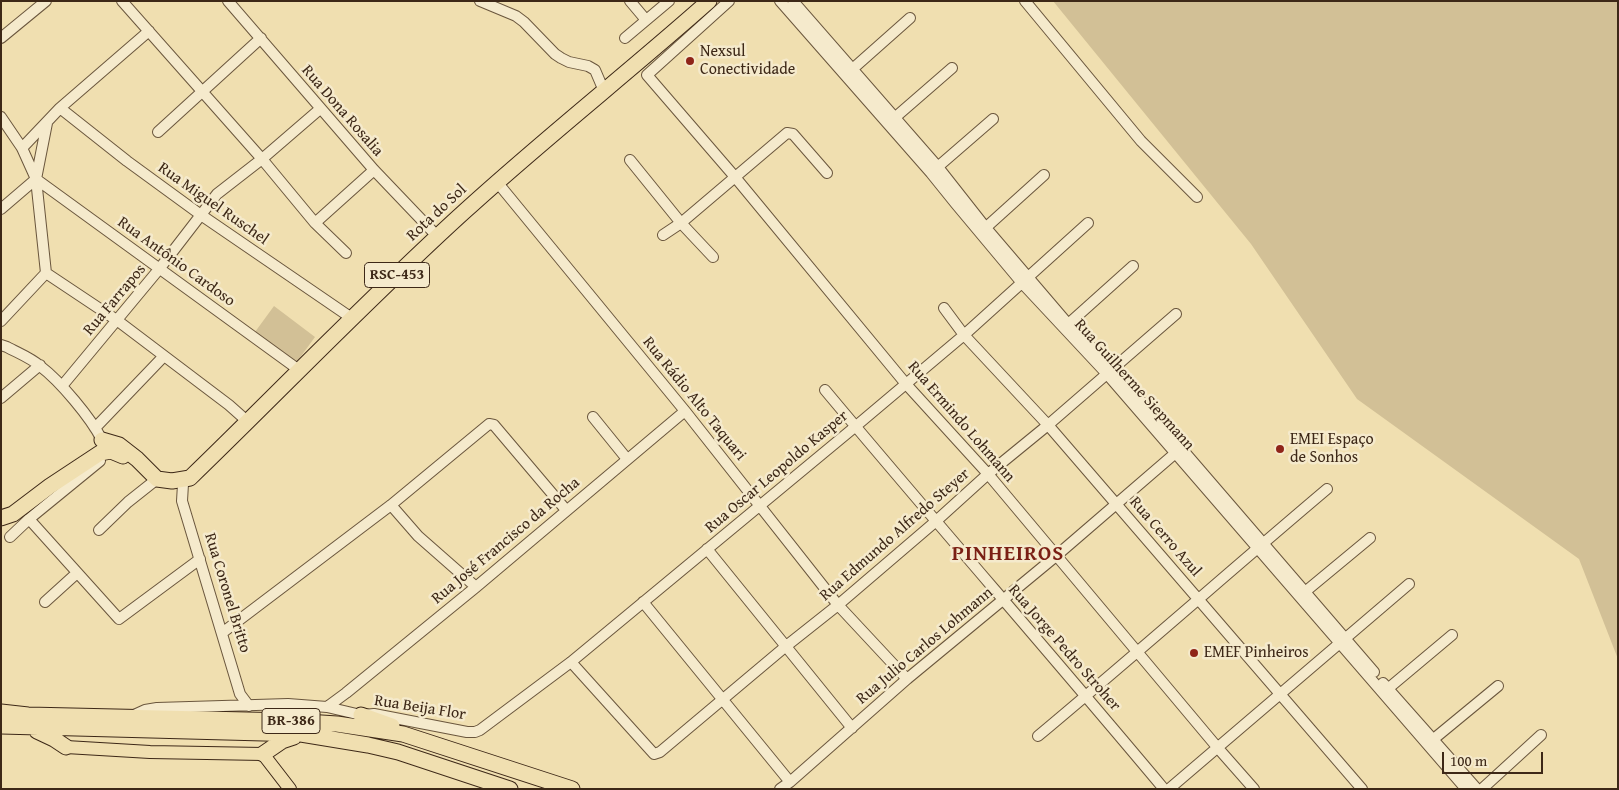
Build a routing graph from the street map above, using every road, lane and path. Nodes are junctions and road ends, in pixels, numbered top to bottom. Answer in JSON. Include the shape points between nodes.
{"nodes":[{"id":1,"x":46,"y":1,"type":"edge"},
{"id":2,"x":122,"y":1,"type":"edge"},
{"id":3,"x":228,"y":1,"type":"edge"},
{"id":4,"x":480,"y":1,"type":"edge"},
{"id":5,"x":630,"y":1,"type":"edge"},
{"id":6,"x":669,"y":1,"type":"edge"},
{"id":7,"x":729,"y":1,"type":"edge"},
{"id":8,"x":780,"y":1,"type":"edge"},
{"id":9,"x":793,"y":1,"type":"edge"},
{"id":10,"x":1025,"y":1,"type":"edge"},
{"id":11,"x":711,"y":4,"type":"edge"},
{"id":12,"x":910,"y":18,"type":"dead end"},
{"id":13,"x":646,"y":20,"type":"junction"},
{"id":14,"x":149,"y":31,"type":"junction"},
{"id":15,"x":1,"y":38,"type":"edge"},
{"id":16,"x":261,"y":38,"type":"junction"},
{"id":17,"x":625,"y":38,"type":"dead end"},
{"id":18,"x":952,"y":68,"type":"dead end"},
{"id":19,"x":628,"y":72,"type":"junction"},
{"id":20,"x":848,"y":72,"type":"junction"},
{"id":21,"x":646,"y":75,"type":"junction"},
{"id":22,"x":202,"y":91,"type":"junction"},
{"id":23,"x":604,"y":91,"type":"junction"},
{"id":24,"x":60,"y":108,"type":"junction"},
{"id":25,"x":320,"y":109,"type":"junction"},
{"id":26,"x":1,"y":117,"type":"edge"},
{"id":27,"x":993,"y":119,"type":"dead end"},
{"id":28,"x":891,"y":121,"type":"junction"},
{"id":29,"x":47,"y":123,"type":"junction"},
{"id":30,"x":158,"y":132,"type":"dead end"},
{"id":31,"x":22,"y":148,"type":"junction"},
{"id":32,"x":262,"y":159,"type":"junction"},
{"id":33,"x":630,"y":160,"type":"dead end"},
{"id":34,"x":374,"y":170,"type":"junction"},
{"id":35,"x":934,"y":170,"type":"junction"},
{"id":36,"x":827,"y":173,"type":"dead end"},
{"id":37,"x":1044,"y":175,"type":"dead end"},
{"id":38,"x":736,"y":177,"type":"junction"},
{"id":39,"x":36,"y":179,"type":"junction"},
{"id":40,"x":497,"y":182,"type":"junction"},
{"id":41,"x":1197,"y":197,"type":"dead end"},
{"id":42,"x":1,"y":209,"type":"edge"},
{"id":43,"x":201,"y":215,"type":"junction"},
{"id":44,"x":315,"y":223,"type":"junction"},
{"id":45,"x":681,"y":223,"type":"junction"},
{"id":46,"x":1088,"y":224,"type":"dead end"},
{"id":47,"x":983,"y":230,"type":"junction"},
{"id":48,"x":664,"y":235,"type":"dead end"},
{"id":49,"x":437,"y":236,"type":"junction"},
{"id":50,"x":346,"y":253,"type":"dead end"},
{"id":51,"x":713,"y":257,"type":"dead end"},
{"id":52,"x":1133,"y":266,"type":"dead end"},
{"id":53,"x":160,"y":268,"type":"junction"},
{"id":54,"x":46,"y":273,"type":"junction"},
{"id":55,"x":1025,"y":280,"type":"junction"},
{"id":56,"x":944,"y":308,"type":"dead end"},
{"id":57,"x":1176,"y":314,"type":"dead end"},
{"id":58,"x":353,"y":319,"type":"junction"},
{"id":59,"x":1,"y":320,"type":"edge"},
{"id":60,"x":118,"y":320,"type":"junction"},
{"id":61,"x":1066,"y":326,"type":"junction"},
{"id":62,"x":964,"y":334,"type":"junction"},
{"id":63,"x":1,"y":345,"type":"edge"},
{"id":64,"x":164,"y":356,"type":"junction"},
{"id":65,"x":40,"y":365,"type":"junction"},
{"id":66,"x":299,"y":370,"type":"junction"},
{"id":67,"x":1110,"y":372,"type":"junction"},
{"id":68,"x":906,"y":384,"type":"junction"},
{"id":69,"x":62,"y":386,"type":"junction"},
{"id":70,"x":825,"y":390,"type":"dead end"},
{"id":71,"x":1,"y":398,"type":"edge"},
{"id":72,"x":685,"y":411,"type":"junction"},
{"id":73,"x":593,"y":417,"type":"dead end"},
{"id":74,"x":247,"y":421,"type":"junction"},
{"id":75,"x":1048,"y":425,"type":"junction"},
{"id":76,"x":856,"y":426,"type":"junction"},
{"id":77,"x":108,"y":444,"type":"junction"},
{"id":78,"x":1178,"y":451,"type":"junction"},
{"id":79,"x":626,"y":459,"type":"junction"},
{"id":80,"x":988,"y":474,"type":"junction"},
{"id":81,"x":157,"y":478,"type":"junction"},
{"id":82,"x":190,"y":478,"type":"junction"},
{"id":83,"x":50,"y":486,"type":"junction"},
{"id":84,"x":1328,"y":489,"type":"dead end"},
{"id":85,"x":182,"y":501,"type":"junction"},
{"id":86,"x":1117,"y":504,"type":"junction"},
{"id":87,"x":391,"y":505,"type":"junction"},
{"id":88,"x":760,"y":505,"type":"junction"},
{"id":89,"x":566,"y":510,"type":"junction"},
{"id":90,"x":5,"y":519,"type":"edge"},
{"id":91,"x":29,"y":519,"type":"junction"},
{"id":92,"x":936,"y":522,"type":"junction"},
{"id":93,"x":99,"y":530,"type":"dead end"},
{"id":94,"x":10,"y":537,"type":"dead end"},
{"id":95,"x":1370,"y":538,"type":"dead end"},
{"id":96,"x":1260,"y":546,"type":"junction"},
{"id":97,"x":707,"y":550,"type":"junction"},
{"id":98,"x":1056,"y":556,"type":"junction"},
{"id":99,"x":200,"y":559,"type":"junction"},
{"id":100,"x":77,"y":573,"type":"junction"},
{"id":101,"x":1409,"y":584,"type":"dead end"},
{"id":102,"x":476,"y":587,"type":"junction"},
{"id":103,"x":1302,"y":595,"type":"junction"},
{"id":104,"x":1003,"y":599,"type":"junction"},
{"id":105,"x":1200,"y":600,"type":"junction"},
{"id":106,"x":45,"y":602,"type":"dead end"},
{"id":107,"x":643,"y":602,"type":"junction"},
{"id":108,"x":838,"y":605,"type":"junction"},
{"id":109,"x":222,"y":633,"type":"junction"},
{"id":110,"x":1452,"y":635,"type":"dead end"},
{"id":111,"x":1343,"y":641,"type":"junction"},
{"id":112,"x":785,"y":647,"type":"junction"},
{"id":113,"x":1138,"y":653,"type":"junction"},
{"id":114,"x":571,"y":662,"type":"junction"},
{"id":115,"x":907,"y":679,"type":"junction"},
{"id":116,"x":1498,"y":686,"type":"dead end"},
{"id":117,"x":1386,"y":691,"type":"junction"},
{"id":118,"x":346,"y":693,"type":"junction"},
{"id":119,"x":240,"y":694,"type":"junction"},
{"id":120,"x":1281,"y":694,"type":"junction"},
{"id":121,"x":1086,"y":696,"type":"junction"},
{"id":122,"x":723,"y":699,"type":"junction"},
{"id":123,"x":249,"y":706,"type":"junction"},
{"id":124,"x":237,"y":707,"type":"junction"},
{"id":125,"x":326,"y":707,"type":"junction"},
{"id":126,"x":1,"y":712,"type":"edge"},
{"id":127,"x":355,"y":714,"type":"junction"},
{"id":128,"x":131,"y":716,"type":"junction"},
{"id":129,"x":1,"y":726,"type":"edge"},
{"id":130,"x":29,"y":728,"type":"junction"},
{"id":131,"x":852,"y":728,"type":"junction"},
{"id":132,"x":475,"y":732,"type":"joint"},
{"id":133,"x":301,"y":734,"type":"junction"},
{"id":134,"x":403,"y":734,"type":"junction"},
{"id":135,"x":1038,"y":736,"type":"dead end"},
{"id":136,"x":1542,"y":736,"type":"dead end"},
{"id":137,"x":1431,"y":742,"type":"junction"},
{"id":138,"x":66,"y":747,"type":"joint"},
{"id":139,"x":1217,"y":747,"type":"junction"},
{"id":140,"x":263,"y":754,"type":"junction"},
{"id":141,"x":790,"y":782,"type":"junction"},
{"id":142,"x":1361,"y":788,"type":"edge"},
{"id":143,"x":290,"y":789,"type":"edge"},
{"id":144,"x":510,"y":789,"type":"edge"},
{"id":145,"x":572,"y":789,"type":"edge"},
{"id":146,"x":780,"y":789,"type":"edge"},
{"id":147,"x":1164,"y":789,"type":"edge"},
{"id":148,"x":1169,"y":789,"type":"edge"},
{"id":149,"x":1254,"y":789,"type":"edge"},
{"id":150,"x":1466,"y":789,"type":"edge"},
{"id":151,"x":1477,"y":789,"type":"edge"},
{"id":152,"x":1482,"y":789,"type":"edge"}],
"edges":[{"from":1,"to":15,"type":"street"},
{"from":2,"to":14,"type":"street"},
{"from":3,"to":16,"type":"street","name":"Rua Dona Rosalia"},
{"from":4,"to":23,"type":"street","via":[[516,16],[554,54],[595,70]]},
{"from":5,"to":13,"type":"street"},
{"from":6,"to":13,"type":"street"},
{"from":7,"to":11,"type":"street"},
{"from":8,"to":20,"type":"street","name":"Rua Guilherme Siepmann"},
{"from":9,"to":20,"type":"street","name":"Rua Guilherme Siepmann"},
{"from":10,"to":41,"type":"street","via":[[1141,141]]},
{"from":11,"to":19,"type":"highway","name":"Rota do Sol","number":"RSC-453"},
{"from":11,"to":21,"type":"street"},
{"from":12,"to":20,"type":"street"},
{"from":13,"to":17,"type":"street"},
{"from":14,"to":22,"type":"street"},
{"from":14,"to":24,"type":"street"},
{"from":16,"to":22,"type":"street"},
{"from":16,"to":25,"type":"street","name":"Rua Dona Rosalia"},
{"from":18,"to":28,"type":"street"},
{"from":19,"to":21,"type":"street"},
{"from":19,"to":23,"type":"highway","name":"Rota do Sol","number":"RSC-453"},
{"from":20,"to":28,"type":"street","name":"Rua Guilherme Siepmann"},
{"from":21,"to":38,"type":"street","name":"Rua Ermindo Lohmann"},
{"from":22,"to":30,"type":"street"},
{"from":22,"to":32,"type":"street"},
{"from":23,"to":40,"type":"highway","name":"Rota do Sol","number":"RSC-453"},
{"from":24,"to":29,"type":"street"},
{"from":24,"to":43,"type":"street","name":"Rua Miguel Ruschel"},
{"from":25,"to":32,"type":"street","name":"Rua Farrapos"},
{"from":25,"to":34,"type":"street","name":"Rua Dona Rosalia"},
{"from":26,"to":31,"type":"street"},
{"from":27,"to":35,"type":"street"},
{"from":28,"to":35,"type":"street","name":"Rua Guilherme Siepmann"},
{"from":29,"to":31,"type":"street"},
{"from":29,"to":39,"type":"street"},
{"from":31,"to":39,"type":"street"},
{"from":32,"to":43,"type":"street","name":"Rua Farrapos","via":[[217,194]]},
{"from":32,"to":44,"type":"street"},
{"from":33,"to":45,"type":"street"},
{"from":34,"to":44,"type":"street"},
{"from":34,"to":49,"type":"street","name":"Rua Dona Rosalia"},
{"from":35,"to":47,"type":"street","name":"Rua Guilherme Siepmann"},
{"from":36,"to":38,"type":"street","via":[[793,134],[787,133]]},
{"from":37,"to":47,"type":"street"},
{"from":38,"to":45,"type":"street"},
{"from":38,"to":68,"type":"street","name":"Rua Ermindo Lohmann"},
{"from":39,"to":42,"type":"street"},
{"from":39,"to":53,"type":"street","name":"Rua Antônio Cardoso"},
{"from":39,"to":54,"type":"street"},
{"from":40,"to":49,"type":"highway","name":"Rota do Sol","number":"RSC-453"},
{"from":40,"to":72,"type":"street","name":"Rua Rádio Alto Taquari"},
{"from":43,"to":53,"type":"street","name":"Rua Farrapos"},
{"from":43,"to":58,"type":"street","name":"Rua Miguel Ruschel"},
{"from":44,"to":50,"type":"street"},
{"from":45,"to":48,"type":"street"},
{"from":45,"to":51,"type":"street"},
{"from":46,"to":55,"type":"street","name":"Rua Oscar Leopoldo Kasper"},
{"from":47,"to":55,"type":"street","name":"Rua Guilherme Siepmann"},
{"from":49,"to":58,"type":"highway","name":"Rota do Sol","number":"RSC-453"},
{"from":52,"to":61,"type":"street"},
{"from":53,"to":60,"type":"street","name":"Rua Farrapos"},
{"from":53,"to":66,"type":"street","name":"Rua Antônio Cardoso"},
{"from":54,"to":59,"type":"street"},
{"from":54,"to":60,"type":"street"},
{"from":55,"to":61,"type":"street","name":"Rua Guilherme Siepmann"},
{"from":55,"to":62,"type":"street","name":"Rua Oscar Leopoldo Kasper"},
{"from":56,"to":62,"type":"street","name":"Rua Cerro Azul"},
{"from":57,"to":67,"type":"street","name":"Rua Edmundo Alfredo Steyer"},
{"from":58,"to":66,"type":"highway","name":"Rota do Sol","number":"RSC-453"},
{"from":60,"to":64,"type":"street"},
{"from":60,"to":69,"type":"street","name":"Rua Farrapos"},
{"from":61,"to":67,"type":"street","name":"Rua Guilherme Siepmann"},
{"from":62,"to":68,"type":"street","name":"Rua Oscar Leopoldo Kasper"},
{"from":62,"to":75,"type":"street","name":"Rua Cerro Azul"},
{"from":63,"to":65,"type":"street"},
{"from":64,"to":74,"type":"street"},
{"from":64,"to":77,"type":"street"},
{"from":65,"to":69,"type":"street"},
{"from":65,"to":71,"type":"street"},
{"from":66,"to":74,"type":"highway","name":"Rota do Sol","number":"RSC-453"},
{"from":67,"to":75,"type":"street","name":"Rua Edmundo Alfredo Steyer"},
{"from":67,"to":78,"type":"street","name":"Rua Guilherme Siepmann"},
{"from":68,"to":76,"type":"street","name":"Rua Oscar Leopoldo Kasper"},
{"from":68,"to":80,"type":"street","name":"Rua Ermindo Lohmann"},
{"from":69,"to":77,"type":"street"},
{"from":70,"to":76,"type":"street","name":"Rua Jorge Pedro Stroher"},
{"from":72,"to":79,"type":"street","name":"Rua José Francisco da Rocha"},
{"from":72,"to":88,"type":"street","name":"Rua Rádio Alto Taquari"},
{"from":73,"to":79,"type":"street"},
{"from":74,"to":82,"type":"highway","name":"Rota do Sol","number":"RSC-453"},
{"from":75,"to":80,"type":"street","name":"Rua Edmundo Alfredo Steyer"},
{"from":75,"to":86,"type":"street","name":"Rua Cerro Azul"},
{"from":76,"to":88,"type":"street","name":"Rua Oscar Leopoldo Kasper"},
{"from":76,"to":92,"type":"street","name":"Rua Jorge Pedro Stroher"},
{"from":77,"to":81,"type":"highway"},
{"from":77,"to":81,"type":"highway","via":[[119,445]]},
{"from":77,"to":83,"type":"highway"},
{"from":77,"to":83,"type":"highway"},
{"from":77,"to":91,"type":"street","via":[[109,457]]},
{"from":78,"to":86,"type":"street","name":"Rua Julio Carlos Lohmann"},
{"from":78,"to":96,"type":"street","name":"Rua Guilherme Siepmann"},
{"from":79,"to":89,"type":"street","name":"Rua José Francisco da Rocha"},
{"from":80,"to":92,"type":"street","name":"Rua Edmundo Alfredo Steyer"},
{"from":80,"to":98,"type":"street","name":"Rua Ermindo Lohmann"},
{"from":81,"to":82,"type":"highway","via":[[172,482]]},
{"from":81,"to":85,"type":"street"},
{"from":81,"to":93,"type":"street"},
{"from":82,"to":85,"type":"street","via":[[183,484]]},
{"from":83,"to":90,"type":"highway"},
{"from":84,"to":96,"type":"street"},
{"from":85,"to":99,"type":"street","name":"Rua Coronel Britto"},
{"from":86,"to":98,"type":"street","name":"Rua Julio Carlos Lohmann"},
{"from":86,"to":105,"type":"street","name":"Rua Cerro Azul"},
{"from":87,"to":89,"type":"street","via":[[489,424],[494,425]]},
{"from":87,"to":102,"type":"street","via":[[418,536]]},
{"from":87,"to":109,"type":"street"},
{"from":88,"to":97,"type":"street","name":"Rua Oscar Leopoldo Kasper"},
{"from":88,"to":108,"type":"street","name":"Rua Rádio Alto Taquari"},
{"from":89,"to":102,"type":"street","name":"Rua José Francisco da Rocha"},
{"from":91,"to":94,"type":"street"},
{"from":91,"to":100,"type":"street"},
{"from":92,"to":104,"type":"street","name":"Rua Jorge Pedro Stroher"},
{"from":92,"to":108,"type":"street","name":"Rua Edmundo Alfredo Steyer"},
{"from":95,"to":103,"type":"street"},
{"from":96,"to":103,"type":"street","name":"Rua Guilherme Siepmann"},
{"from":96,"to":105,"type":"street"},
{"from":97,"to":107,"type":"street","name":"Rua Oscar Leopoldo Kasper"},
{"from":97,"to":112,"type":"street"},
{"from":98,"to":104,"type":"street","name":"Rua Julio Carlos Lohmann"},
{"from":98,"to":113,"type":"street","name":"Rua Ermindo Lohmann"},
{"from":99,"to":100,"type":"street","via":[[119,619]]},
{"from":99,"to":109,"type":"street","name":"Rua Coronel Britto"},
{"from":100,"to":106,"type":"street"},
{"from":101,"to":111,"type":"street"},
{"from":102,"to":118,"type":"street","name":"Rua José Francisco da Rocha"},
{"from":103,"to":111,"type":"street","name":"Rua Guilherme Siepmann"},
{"from":104,"to":115,"type":"street","name":"Rua Julio Carlos Lohmann"},
{"from":104,"to":121,"type":"street","name":"Rua Jorge Pedro Stroher"},
{"from":105,"to":113,"type":"street"},
{"from":105,"to":120,"type":"street","name":"Rua Cerro Azul"},
{"from":107,"to":114,"type":"street","name":"Rua Oscar Leopoldo Kasper"},
{"from":107,"to":122,"type":"street"},
{"from":108,"to":112,"type":"street","name":"Rua Edmundo Alfredo Steyer"},
{"from":108,"to":115,"type":"street","name":"Rua Rádio Alto Taquari"},
{"from":109,"to":119,"type":"street","name":"Rua Coronel Britto"},
{"from":110,"to":117,"type":"street"},
{"from":111,"to":117,"type":"street","name":"Rua Guilherme Siepmann"},
{"from":111,"to":120,"type":"street"},
{"from":112,"to":122,"type":"street","name":"Rua Edmundo Alfredo Steyer"},
{"from":112,"to":131,"type":"street"},
{"from":113,"to":121,"type":"street"},
{"from":113,"to":139,"type":"street","name":"Rua Ermindo Lohmann"},
{"from":114,"to":122,"type":"street","name":"Rua Edmundo Alfredo Steyer","via":[[654,754]]},
{"from":114,"to":132,"type":"street","name":"Rua Oscar Leopoldo Kasper"},
{"from":115,"to":131,"type":"street","name":"Rua Julio Carlos Lohmann"},
{"from":116,"to":137,"type":"street"},
{"from":117,"to":137,"type":"street","name":"Rua Guilherme Siepmann"},
{"from":118,"to":125,"type":"street","name":"Rua José Francisco da Rocha"},
{"from":118,"to":127,"type":"street"},
{"from":119,"to":123,"type":"street","name":"Rua Coronel Britto"},
{"from":119,"to":124,"type":"street","name":"Rua Coronel Britto"},
{"from":120,"to":139,"type":"street"},
{"from":120,"to":142,"type":"street","name":"Rua Cerro Azul"},
{"from":121,"to":135,"type":"street"},
{"from":121,"to":147,"type":"street","name":"Rua Jorge Pedro Stroher"},
{"from":122,"to":141,"type":"street"},
{"from":123,"to":124,"type":"street","name":"Rua Beija Flor"},
{"from":123,"to":125,"type":"street","name":"Rua Beija Flor","via":[[288,704]]},
{"from":124,"to":128,"type":"street","name":"Rua Beija Flor","via":[[157,708]]},
{"from":125,"to":127,"type":"street","name":"Rua Beija Flor"},
{"from":126,"to":128,"type":"highway","number":"BR-386"},
{"from":127,"to":132,"type":"street","name":"Rua Beija Flor","via":[[374,714]]},
{"from":127,"to":134,"type":"highway","via":[[389,724]]},
{"from":128,"to":134,"type":"highway","number":"BR-386","via":[[337,724]]},
{"from":129,"to":130,"type":"highway","number":"BR-386"},
{"from":130,"to":133,"type":"highway","number":"BR-386"},
{"from":130,"to":138,"type":"highway"},
{"from":131,"to":141,"type":"street","name":"Rua Julio Carlos Lohmann"},
{"from":133,"to":140,"type":"highway"},
{"from":133,"to":144,"type":"highway","number":"BR-386","via":[[368,744]]},
{"from":134,"to":145,"type":"highway","number":"BR-386"},
{"from":136,"to":152,"type":"street"},
{"from":137,"to":150,"type":"street","name":"Rua Guilherme Siepmann"},
{"from":137,"to":151,"type":"street","name":"Rua Guilherme Siepmann"},
{"from":138,"to":140,"type":"main road"},
{"from":139,"to":148,"type":"street"},
{"from":139,"to":149,"type":"street","name":"Rua Ermindo Lohmann"},
{"from":140,"to":143,"type":"main road"},
{"from":141,"to":146,"type":"street","name":"Rua Julio Carlos Lohmann"}]}
